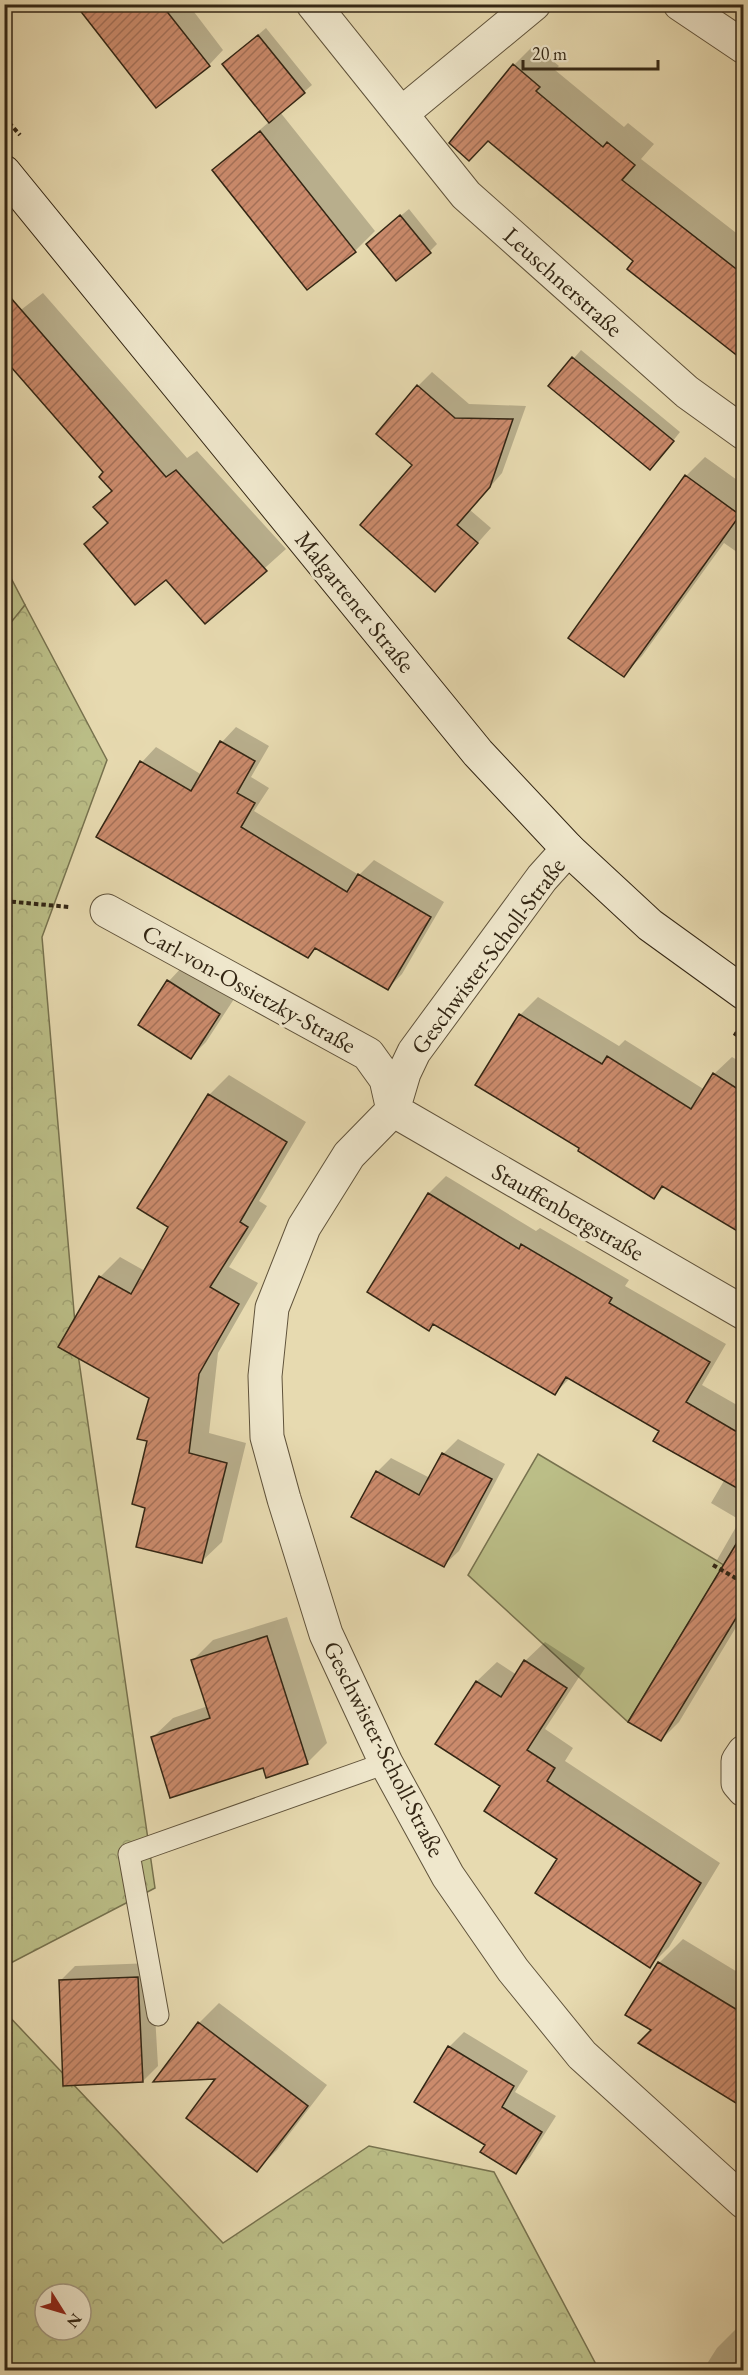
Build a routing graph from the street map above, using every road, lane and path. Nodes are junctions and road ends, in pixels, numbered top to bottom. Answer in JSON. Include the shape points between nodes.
{"nodes":[{"id":1,"x":312,"y":4,"type":"edge"},
{"id":2,"x":534,"y":4,"type":"edge"},
{"id":3,"x":680,"y":4,"type":"edge"},
{"id":4,"x":744,"y":47,"type":"edge"},
{"id":5,"x":401,"y":114,"type":"junction"},
{"id":6,"x":4,"y":172,"type":"edge"},
{"id":7,"x":744,"y":433,"type":"edge"},
{"id":8,"x":568,"y":849,"type":"junction"},
{"id":9,"x":4,"y":901,"type":"edge"},
{"id":10,"x":107,"y":911,"type":"joint"},
{"id":11,"x":744,"y":993,"type":"edge"},
{"id":12,"x":393,"y":1110,"type":"junction"},
{"id":13,"x":744,"y":1313,"type":"edge"},
{"id":14,"x":713,"y":1565,"type":"dead end"},
{"id":15,"x":744,"y":1583,"type":"edge"},
{"id":16,"x":744,"y":1752,"type":"edge"},
{"id":17,"x":386,"y":1763,"type":"junction"},
{"id":18,"x":744,"y":1790,"type":"edge"},
{"id":19,"x":158,"y":2015,"type":"dead end"},
{"id":20,"x":744,"y":2202,"type":"edge"}],
"edges":[{"from":1,"to":5,"type":"street","name":"Leuschnerstraße"},
{"from":2,"to":5,"type":"street"},
{"from":3,"to":4,"type":"street"},
{"from":5,"to":7,"type":"street","name":"Leuschnerstraße","via":[[466,195],[687,392]]},
{"from":6,"to":8,"type":"street","name":"Malgartener Straße","via":[[478,753]]},
{"from":8,"to":11,"type":"street","name":"Malgartener Straße","via":[[650,926]]},
{"from":8,"to":12,"type":"street","name":"Geschwister-Scholl-Straße","via":[[542,878],[414,1052]]},
{"from":9,"to":10,"type":"path"},
{"from":10,"to":12,"type":"street","name":"Carl-von-Ossietzky-Straße","via":[[368,1054],[386,1079]]},
{"from":12,"to":13,"type":"street","name":"Stauffenbergstraße"},
{"from":12,"to":17,"type":"street","name":"Geschwister-Scholl-Straße","via":[[349,1155],[304,1227],[272,1308],[265,1376],[267,1437],[319,1612]]},
{"from":14,"to":15,"type":"path"},
{"from":16,"to":18,"type":"street","via":[[738,1761],[738,1784]]},
{"from":17,"to":19,"type":"lane","via":[[129,1854]]},
{"from":17,"to":20,"type":"street","name":"Geschwister-Scholl-Straße","via":[[448,1876],[513,1970],[582,2055]]}]}
